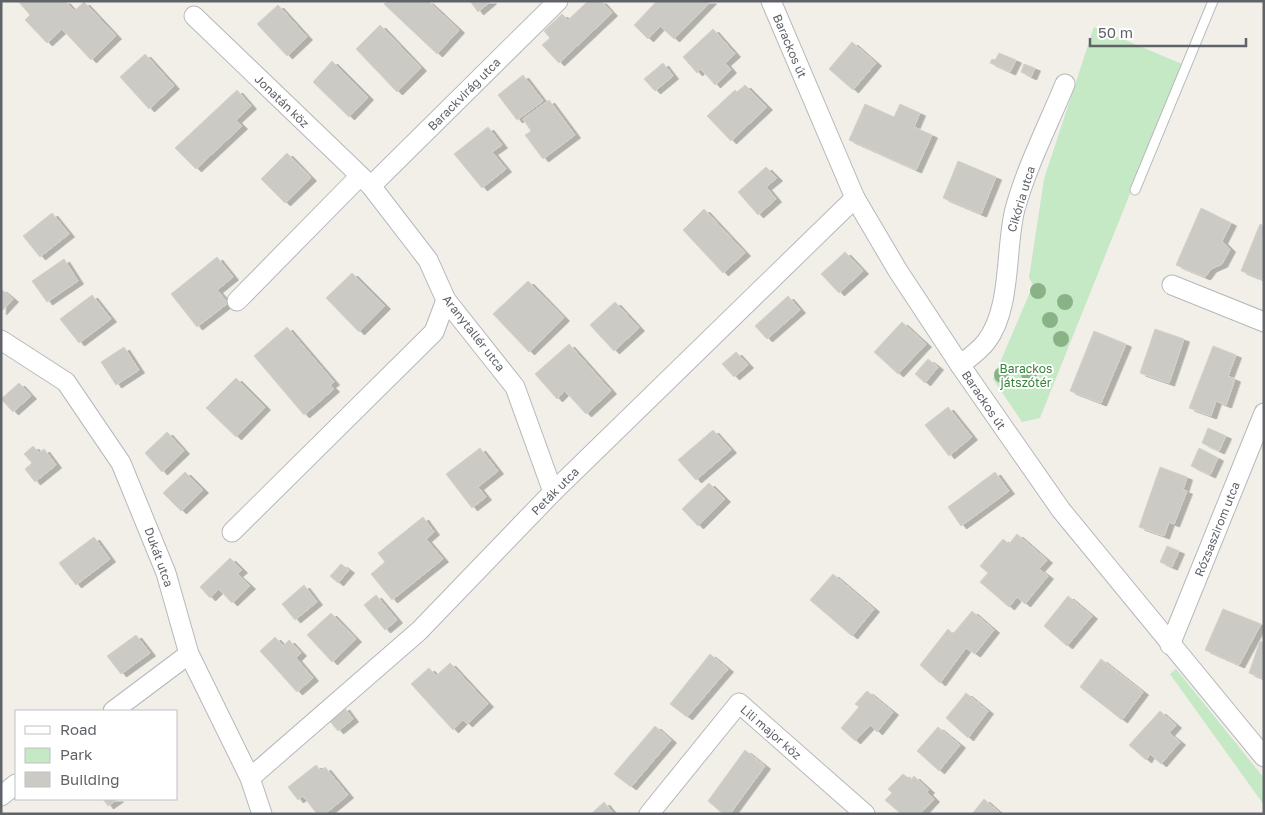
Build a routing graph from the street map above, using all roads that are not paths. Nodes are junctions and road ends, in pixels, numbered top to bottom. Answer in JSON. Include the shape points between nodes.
{"nodes":[{"id":1,"x":558,"y":1,"type":"edge"},
{"id":2,"x":771,"y":1,"type":"edge"},
{"id":3,"x":1213,"y":1,"type":"edge"},
{"id":4,"x":194,"y":16,"type":"dead end"},
{"id":5,"x":1066,"y":84,"type":"dead end"},
{"id":6,"x":365,"y":181,"type":"junction"},
{"id":7,"x":1135,"y":190,"type":"dead end"},
{"id":8,"x":855,"y":198,"type":"junction"},
{"id":9,"x":1172,"y":285,"type":"dead end"},
{"id":10,"x":446,"y":300,"type":"junction"},
{"id":11,"x":237,"y":301,"type":"dead end"},
{"id":12,"x":1264,"y":322,"type":"edge"},
{"id":13,"x":1,"y":340,"type":"edge"},
{"id":14,"x":960,"y":365,"type":"junction"},
{"id":15,"x":1264,"y":413,"type":"edge"},
{"id":16,"x":554,"y":492,"type":"junction"},
{"id":17,"x":232,"y":532,"type":"dead end"},
{"id":18,"x":1170,"y":645,"type":"junction"},
{"id":19,"x":190,"y":654,"type":"junction"},
{"id":20,"x":114,"y":710,"type":"edge"},
{"id":21,"x":1264,"y":757,"type":"edge"},
{"id":22,"x":250,"y":778,"type":"junction"},
{"id":23,"x":15,"y":785,"type":"edge"},
{"id":24,"x":1,"y":796,"type":"edge"},
{"id":25,"x":262,"y":814,"type":"edge"},
{"id":26,"x":649,"y":814,"type":"edge"},
{"id":27,"x":865,"y":814,"type":"edge"}],
"edges":[{"from":1,"to":6,"type":"street","name":"Barackvirág utca"},
{"from":2,"to":8,"type":"street","name":"Barackos út"},
{"from":3,"to":7,"type":"lane"},
{"from":4,"to":6,"type":"street","name":"Jonatán köz"},
{"from":5,"to":14,"type":"street","name":"Cikória utca","via":[[1015,208],[1004,292],[995,328],[986,342]]},
{"from":6,"to":10,"type":"street","name":"Aranytallér utca","via":[[428,260]]},
{"from":6,"to":11,"type":"street","name":"Barackvirág utca"},
{"from":8,"to":14,"type":"street","name":"Barackos út"},
{"from":8,"to":16,"type":"street","name":"Peták utca"},
{"from":9,"to":12,"type":"street"},
{"from":10,"to":16,"type":"street","name":"Aranytallér utca","via":[[515,387]]},
{"from":10,"to":17,"type":"street","via":[[434,332]]},
{"from":13,"to":19,"type":"street","name":"Dukát utca","via":[[66,382],[121,463],[166,573]]},
{"from":14,"to":18,"type":"street","name":"Barackos út","via":[[1062,510]]},
{"from":15,"to":18,"type":"street","name":"Rózsaszirom utca"},
{"from":16,"to":22,"type":"street","name":"Peták utca","via":[[419,631]]},
{"from":18,"to":21,"type":"street","name":"Barackos út"},
{"from":19,"to":20,"type":"street"},
{"from":19,"to":22,"type":"street","name":"Dukát utca"},
{"from":22,"to":25,"type":"street","name":"Dukát utca"},
{"from":23,"to":24,"type":"street"},
{"from":26,"to":27,"type":"street","name":"Lili major köz","via":[[739,703]]}]}
